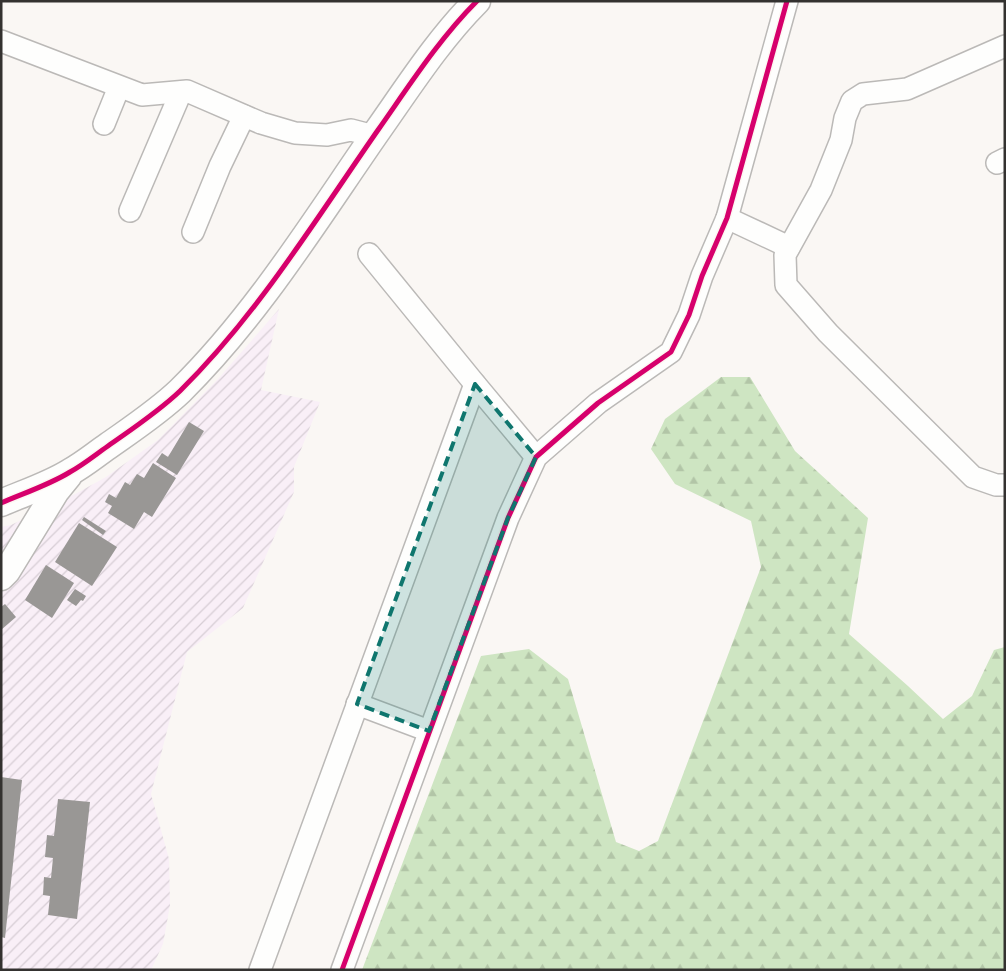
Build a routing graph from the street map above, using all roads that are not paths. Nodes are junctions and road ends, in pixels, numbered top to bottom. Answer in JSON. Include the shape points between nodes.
{"nodes":[{"id":1,"x":478,"y":1,"type":"edge"},
{"id":2,"x":787,"y":1,"type":"edge"},
{"id":3,"x":1,"y":41,"type":"edge"},
{"id":4,"x":1005,"y":46,"type":"edge"},
{"id":5,"x":119,"y":87,"type":"junction"},
{"id":6,"x":181,"y":92,"type":"junction"},
{"id":7,"x":244,"y":116,"type":"junction"},
{"id":8,"x":104,"y":124,"type":"dead end"},
{"id":9,"x":374,"y":136,"type":"junction"},
{"id":10,"x":130,"y":211,"type":"dead end"},
{"id":11,"x":727,"y":218,"type":"junction"},
{"id":12,"x":193,"y":232,"type":"dead end"},
{"id":13,"x":789,"y":247,"type":"junction"},
{"id":14,"x":369,"y":254,"type":"dead end"},
{"id":15,"x":475,"y":384,"type":"junction"},
{"id":16,"x":536,"y":457,"type":"junction"},
{"id":17,"x":71,"y":472,"type":"junction"},
{"id":18,"x":1005,"y":485,"type":"edge"},
{"id":19,"x":1,"y":502,"type":"edge"},
{"id":20,"x":1,"y":577,"type":"edge"},
{"id":21,"x":358,"y":704,"type":"junction"},
{"id":22,"x":429,"y":731,"type":"junction"},
{"id":23,"x":260,"y":970,"type":"edge"},
{"id":24,"x":342,"y":970,"type":"edge"}],
"edges":[{"from":1,"to":9,"type":"street","via":[[433,52]]},
{"from":2,"to":11,"type":"street"},
{"from":3,"to":5,"type":"street"},
{"from":4,"to":13,"type":"street","via":[[907,89],[863,94],[852,101],[822,190]]},
{"from":5,"to":6,"type":"street","via":[[142,95]]},
{"from":5,"to":8,"type":"street"},
{"from":6,"to":7,"type":"street","via":[[187,91]]},
{"from":6,"to":10,"type":"street"},
{"from":7,"to":9,"type":"street","via":[[295,133],[327,135],[350,130]]},
{"from":7,"to":12,"type":"street"},
{"from":9,"to":17,"type":"street","via":[[278,275],[219,350],[179,393]]},
{"from":11,"to":13,"type":"street"},
{"from":11,"to":16,"type":"street","via":[[689,316],[671,352],[598,403]]},
{"from":13,"to":18,"type":"street","via":[[785,255],[786,285],[828,334],[973,477]]},
{"from":14,"to":15,"type":"street"},
{"from":15,"to":16,"type":"street"},
{"from":15,"to":21,"type":"street"},
{"from":16,"to":22,"type":"street","via":[[508,518]]},
{"from":17,"to":19,"type":"street"},
{"from":17,"to":20,"type":"street"},
{"from":21,"to":22,"type":"street"},
{"from":21,"to":23,"type":"street"},
{"from":22,"to":24,"type":"street"}]}
